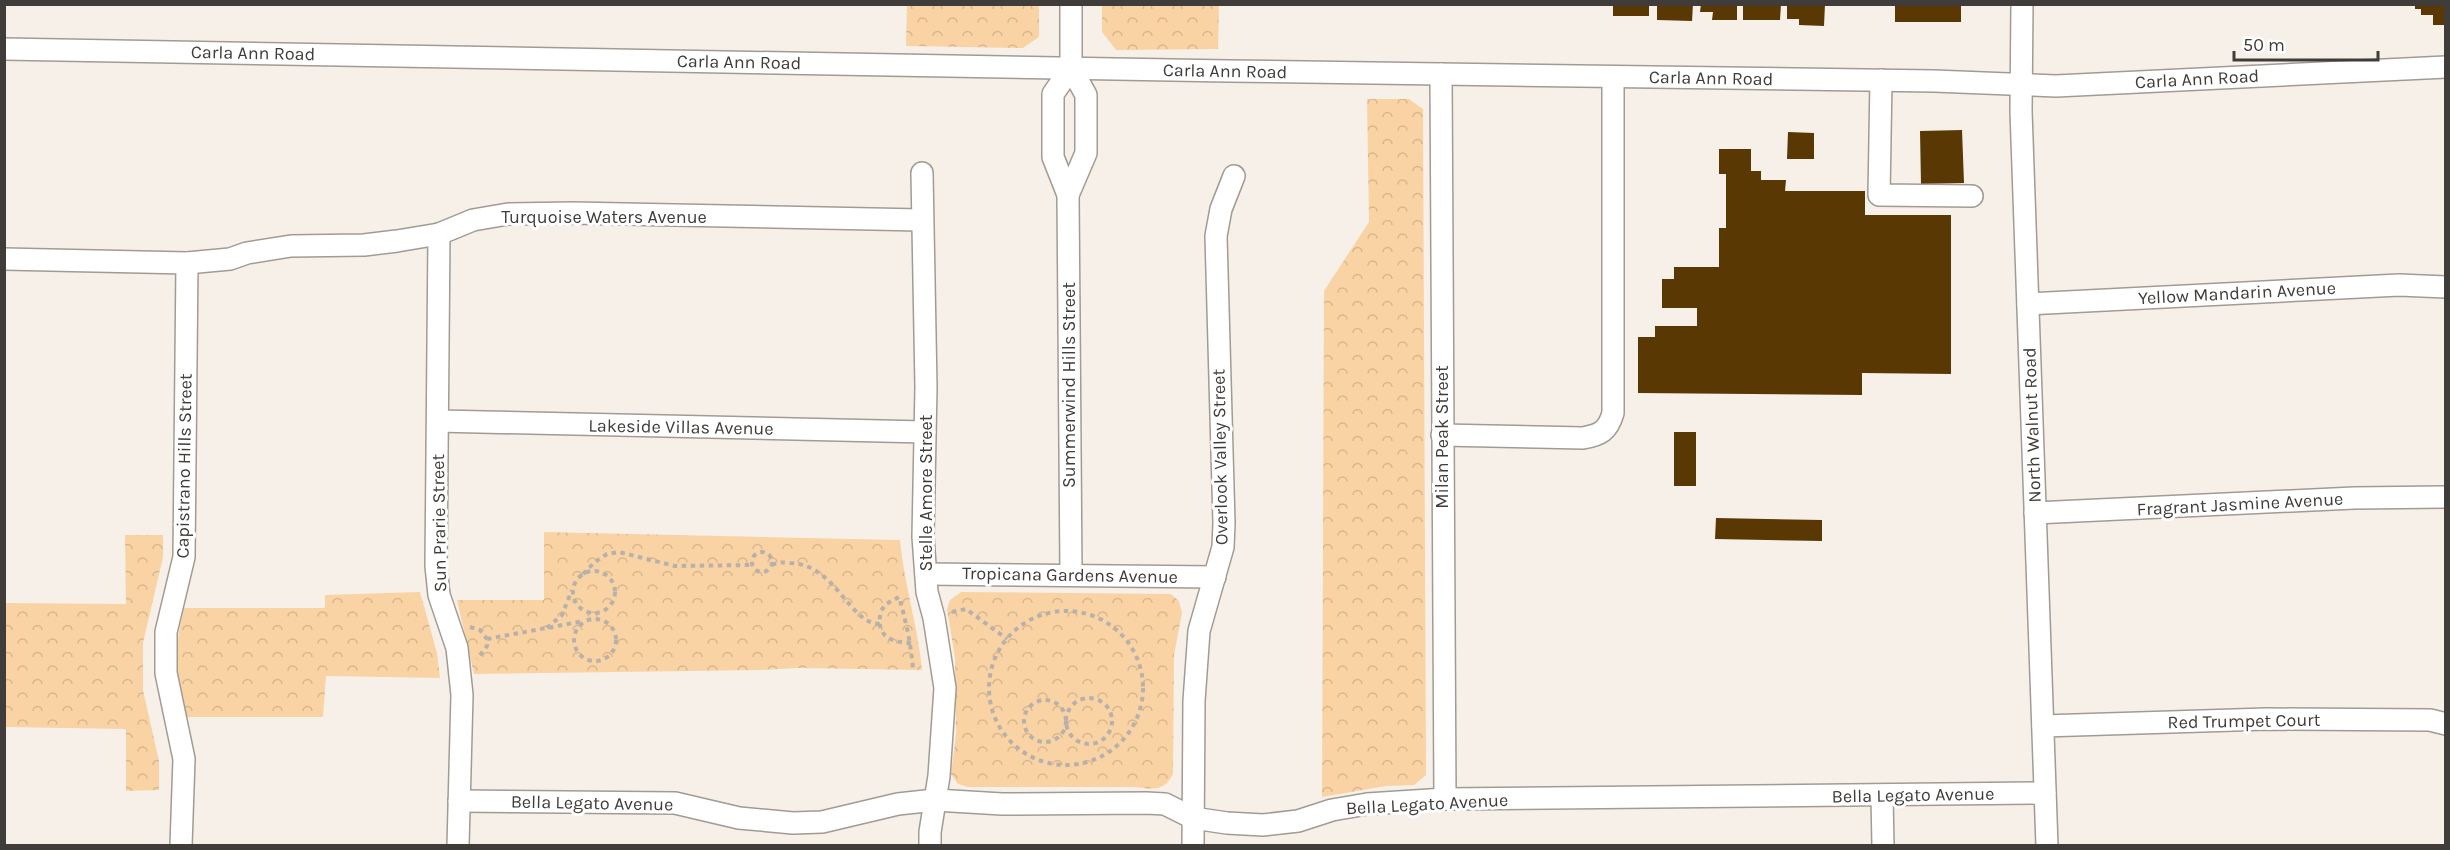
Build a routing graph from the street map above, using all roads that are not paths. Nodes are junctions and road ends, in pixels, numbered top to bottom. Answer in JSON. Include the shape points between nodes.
{"nodes":[{"id":1,"x":1071,"y":4,"type":"edge"},
{"id":2,"x":2022,"y":4,"type":"edge"},
{"id":3,"x":4,"y":49,"type":"edge"},
{"id":4,"x":2445,"y":67,"type":"edge"},
{"id":5,"x":1071,"y":68,"type":"junction"},
{"id":6,"x":1441,"y":74,"type":"junction"},
{"id":7,"x":1613,"y":77,"type":"junction"},
{"id":8,"x":1881,"y":80,"type":"junction"},
{"id":9,"x":2022,"y":85,"type":"junction"},
{"id":10,"x":922,"y":173,"type":"dead end"},
{"id":11,"x":1234,"y":176,"type":"dead end"},
{"id":12,"x":1068,"y":195,"type":"junction"},
{"id":13,"x":1972,"y":196,"type":"dead end"},
{"id":14,"x":921,"y":220,"type":"junction"},
{"id":15,"x":439,"y":234,"type":"junction"},
{"id":16,"x":4,"y":259,"type":"edge"},
{"id":17,"x":187,"y":262,"type":"junction"},
{"id":18,"x":2445,"y":287,"type":"edge"},
{"id":19,"x":2028,"y":304,"type":"junction"},
{"id":20,"x":438,"y":421,"type":"junction"},
{"id":21,"x":925,"y":432,"type":"junction"},
{"id":22,"x":1442,"y":435,"type":"junction"},
{"id":23,"x":2445,"y":497,"type":"edge"},
{"id":24,"x":2036,"y":513,"type":"junction"},
{"id":25,"x":1071,"y":575,"type":"junction"},
{"id":26,"x":1215,"y":576,"type":"junction"},
{"id":27,"x":926,"y":583,"type":"junction"},
{"id":28,"x":2445,"y":724,"type":"edge"},
{"id":29,"x":2043,"y":726,"type":"junction"},
{"id":30,"x":2045,"y":793,"type":"junction"},
{"id":31,"x":1882,"y":796,"type":"junction"},
{"id":32,"x":1445,"y":799,"type":"junction"},
{"id":33,"x":935,"y":800,"type":"junction"},
{"id":34,"x":459,"y":801,"type":"junction"},
{"id":35,"x":1194,"y":818,"type":"junction"},
{"id":36,"x":181,"y":846,"type":"edge"},
{"id":37,"x":458,"y":846,"type":"edge"},
{"id":38,"x":930,"y":846,"type":"edge"},
{"id":39,"x":1193,"y":846,"type":"edge"},
{"id":40,"x":1883,"y":846,"type":"edge"},
{"id":41,"x":2047,"y":846,"type":"edge"}],
"edges":[{"from":1,"to":5,"type":"street"},
{"from":2,"to":9,"type":"street","name":"North Walnut Road"},
{"from":3,"to":5,"type":"street","name":"Carla Ann Road"},
{"from":4,"to":9,"type":"street","name":"Carla Ann Road","via":[[2056,87]]},
{"from":5,"to":6,"type":"street","name":"Carla Ann Road"},
{"from":5,"to":12,"type":"street","name":"Summerwind Hills Street","via":[[1086,95],[1086,153]]},
{"from":5,"to":12,"type":"street","name":"Summerwind Hills Street","via":[[1053,94],[1053,157]]},
{"from":6,"to":7,"type":"street","name":"Carla Ann Road"},
{"from":6,"to":22,"type":"street","name":"Milan Peak Street"},
{"from":7,"to":8,"type":"street","name":"Carla Ann Road"},
{"from":7,"to":22,"type":"street","via":[[1610,423],[1600,435],[1583,438]]},
{"from":8,"to":9,"type":"street","name":"Carla Ann Road"},
{"from":8,"to":13,"type":"street","via":[[1879,195]]},
{"from":9,"to":19,"type":"street","name":"North Walnut Road"},
{"from":10,"to":14,"type":"street","name":"Stelle Amore Street"},
{"from":11,"to":26,"type":"street","name":"Overlook Valley Street","via":[[1216,236],[1224,523],[1223,547]]},
{"from":12,"to":25,"type":"street","name":"Summerwind Hills Street"},
{"from":14,"to":15,"type":"street","name":"Turquoise Waters Avenue","via":[[508,214],[473,220]]},
{"from":14,"to":21,"type":"street","name":"Stelle Amore Street"},
{"from":15,"to":17,"type":"street","name":"Turquoise Waters Avenue","via":[[364,245],[291,246],[230,259]]},
{"from":15,"to":20,"type":"street","name":"Sun Prarie Street"},
{"from":16,"to":17,"type":"street","name":"Turquoise Waters Avenue"},
{"from":17,"to":36,"type":"street","name":"Capistrano Hills Street","via":[[184,557],[166,632],[166,673],[184,759]]},
{"from":18,"to":19,"type":"street","name":"Yellow Mandarin Avenue","via":[[2399,285]]},
{"from":19,"to":24,"type":"street","name":"North Walnut Road"},
{"from":20,"to":21,"type":"street","name":"Lakeside Villas Avenue"},
{"from":20,"to":34,"type":"street","name":"Sun Prarie Street","via":[[436,566],[439,595],[461,675]]},
{"from":21,"to":27,"type":"street","name":"Stelle Amore Street"},
{"from":22,"to":32,"type":"street","name":"Milan Peak Street"},
{"from":23,"to":24,"type":"street","name":"Fragrant Jasmine Avenue"},
{"from":24,"to":29,"type":"street","name":"North Walnut Road"},
{"from":25,"to":26,"type":"street","name":"Tropicana Gardens Avenue"},
{"from":25,"to":27,"type":"street","name":"Tropicana Gardens Avenue"},
{"from":26,"to":35,"type":"street","name":"Overlook Valley Street","via":[[1199,631],[1194,701]]},
{"from":27,"to":33,"type":"street","name":"Stelle Amore Street","via":[[945,688]]},
{"from":28,"to":29,"type":"street","name":"Red Trumpet Court","via":[[2430,720],[2266,719]]},
{"from":29,"to":30,"type":"street","name":"North Walnut Road"},
{"from":30,"to":31,"type":"street","name":"Bella Legato Avenue"},
{"from":30,"to":41,"type":"street","name":"North Walnut Road"},
{"from":31,"to":32,"type":"street","name":"Bella Legato Avenue"},
{"from":31,"to":40,"type":"street"},
{"from":32,"to":35,"type":"street","name":"Bella Legato Avenue","via":[[1367,804],[1298,821],[1263,825]]},
{"from":33,"to":34,"type":"street","name":"Bella Legato Avenue","via":[[898,804],[822,822],[793,823],[739,818],[675,803]]},
{"from":33,"to":35,"type":"street","name":"Bella Legato Avenue","via":[[1165,804]]},
{"from":33,"to":38,"type":"street","name":"Stelle Amore Street"},
{"from":34,"to":37,"type":"street","name":"Sun Prarie Street"},
{"from":35,"to":39,"type":"street","name":"Overlook Valley Street"}]}
